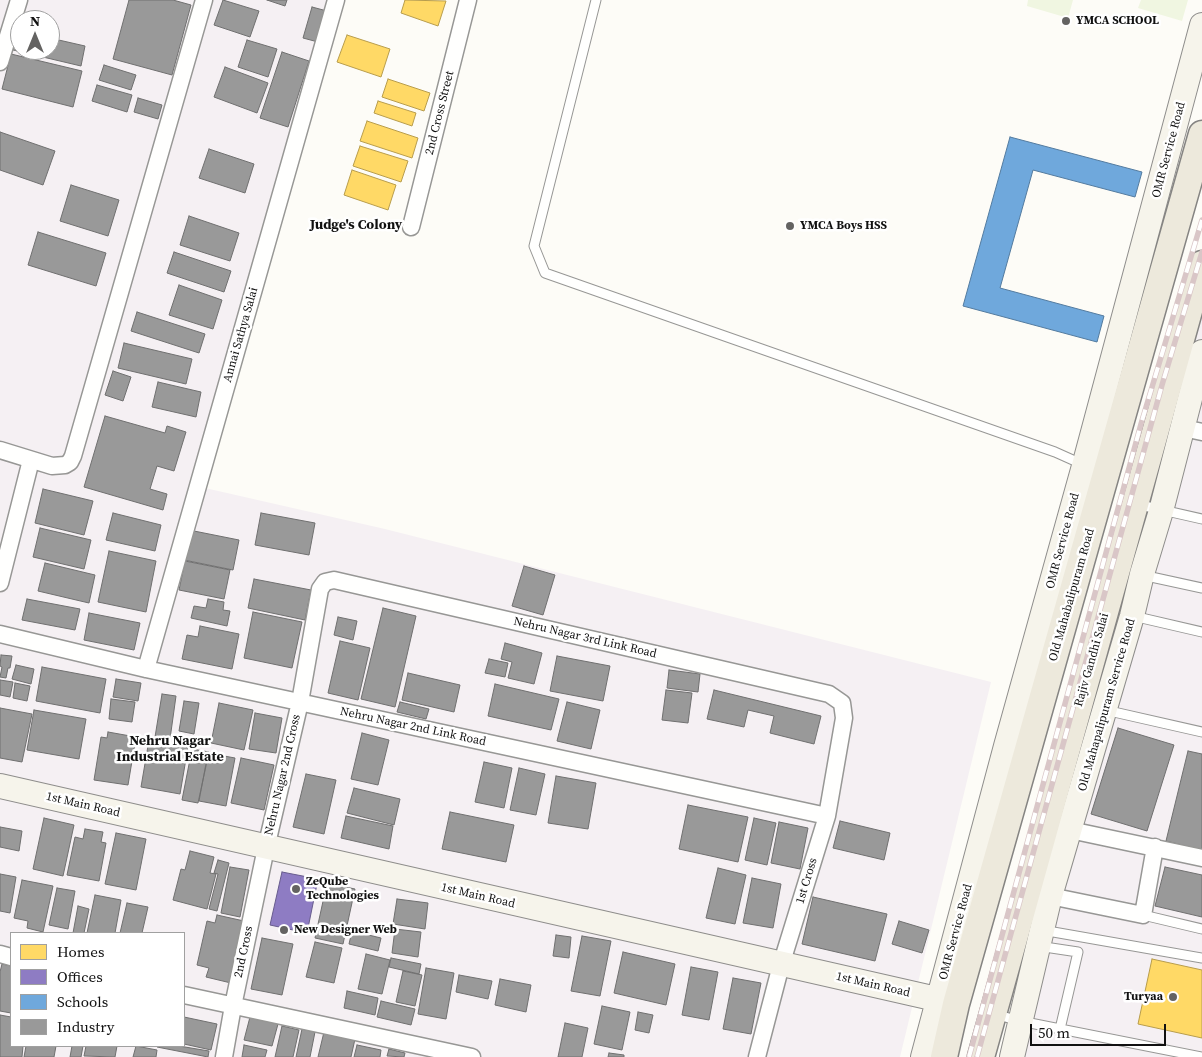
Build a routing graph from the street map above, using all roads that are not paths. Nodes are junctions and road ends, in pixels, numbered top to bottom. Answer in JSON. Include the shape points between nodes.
{"nodes":[{"id":1,"x":19,"y":0,"type":"edge"},
{"id":2,"x":204,"y":0,"type":"edge"},
{"id":3,"x":336,"y":0,"type":"edge"},
{"id":4,"x":468,"y":0,"type":"edge"},
{"id":5,"x":596,"y":0,"type":"edge"},
{"id":6,"x":1202,"y":26,"type":"edge"},
{"id":7,"x":0,"y":62,"type":"edge"},
{"id":8,"x":1202,"y":134,"type":"edge"},
{"id":9,"x":411,"y":227,"type":"dead end"},
{"id":10,"x":1202,"y":264,"type":"edge"},
{"id":11,"x":1202,"y":352,"type":"edge"},
{"id":12,"x":1134,"y":377,"type":"junction"},
{"id":13,"x":1167,"y":388,"type":"junction"},
{"id":14,"x":1192,"y":430,"type":"edge"},
{"id":15,"x":0,"y":450,"type":"edge"},
{"id":16,"x":31,"y":460,"type":"junction"},
{"id":17,"x":1084,"y":466,"type":"junction"},
{"id":18,"x":1135,"y":504,"type":"junction"},
{"id":19,"x":1161,"y":510,"type":"junction"},
{"id":20,"x":1202,"y":519,"type":"edge"},
{"id":21,"x":1142,"y":574,"type":"junction"},
{"id":22,"x":0,"y":583,"type":"edge"},
{"id":23,"x":1202,"y":588,"type":"edge"},
{"id":24,"x":1132,"y":616,"type":"junction"},
{"id":25,"x":1202,"y":632,"type":"edge"},
{"id":26,"x":0,"y":634,"type":"edge"},
{"id":27,"x":146,"y":669,"type":"junction"},
{"id":28,"x":300,"y":702,"type":"junction"},
{"id":29,"x":842,"y":703,"type":"joint"},
{"id":30,"x":1105,"y":710,"type":"junction"},
{"id":31,"x":1202,"y":732,"type":"edge"},
{"id":32,"x":0,"y":786,"type":"edge"},
{"id":33,"x":827,"y":816,"type":"junction"},
{"id":34,"x":1070,"y":830,"type":"junction"},
{"id":35,"x":1155,"y":847,"type":"junction"},
{"id":36,"x":266,"y":848,"type":"junction"},
{"id":37,"x":1202,"y":858,"type":"edge"},
{"id":38,"x":985,"y":866,"type":"junction"},
{"id":39,"x":1031,"y":878,"type":"junction"},
{"id":40,"x":1050,"y":896,"type":"junction"},
{"id":41,"x":974,"y":905,"type":"junction"},
{"id":42,"x":1143,"y":916,"type":"junction"},
{"id":43,"x":1202,"y":929,"type":"edge"},
{"id":44,"x":1033,"y":931,"type":"junction"},
{"id":45,"x":1082,"y":936,"type":"junction"},
{"id":46,"x":1078,"y":952,"type":"junction"},
{"id":47,"x":1202,"y":958,"type":"edge"},
{"id":48,"x":781,"y":965,"type":"junction"},
{"id":49,"x":185,"y":995,"type":"edge"},
{"id":50,"x":947,"y":1002,"type":"junction"},
{"id":51,"x":233,"y":1006,"type":"junction"},
{"id":52,"x":993,"y":1014,"type":"junction"},
{"id":53,"x":1020,"y":1022,"type":"junction"},
{"id":54,"x":1060,"y":1029,"type":"junction"},
{"id":55,"x":224,"y":1057,"type":"edge"},
{"id":56,"x":472,"y":1057,"type":"edge"},
{"id":57,"x":756,"y":1057,"type":"edge"},
{"id":58,"x":923,"y":1057,"type":"edge"},
{"id":59,"x":944,"y":1057,"type":"edge"},
{"id":60,"x":981,"y":1057,"type":"edge"},
{"id":61,"x":1012,"y":1057,"type":"edge"},
{"id":62,"x":1202,"y":1057,"type":"edge"}],
"edges":[{"from":1,"to":7,"type":"street"},
{"from":2,"to":16,"type":"street","via":[[73,456],[70,462],[60,466]]},
{"from":3,"to":27,"type":"street","name":"Annai Sathya Salai"},
{"from":4,"to":9,"type":"street","name":"2nd Cross Street"},
{"from":5,"to":17,"type":"lane","via":[[534,246],[545,272],[1046,449]]},
{"from":6,"to":17,"type":"street","name":"OMR Service Road"},
{"from":8,"to":12,"type":"main road","name":"Old Mahabalipuram Road"},
{"from":10,"to":13,"type":"main road","name":"Rajiv Gandhi Salai"},
{"from":11,"to":14,"type":"street","name":"Old Mahapalipuram Service Road"},
{"from":12,"to":13,"type":"main road"},
{"from":12,"to":38,"type":"main road","name":"Old Mahabalipuram Road"},
{"from":13,"to":18,"type":"main road","name":"Rajiv Gandhi Salai"},
{"from":14,"to":19,"type":"street","name":"Old Mahapalipuram Service Road"},
{"from":15,"to":16,"type":"street"},
{"from":16,"to":22,"type":"street"},
{"from":17,"to":38,"type":"street","name":"OMR Service Road"},
{"from":18,"to":19,"type":"lane"},
{"from":18,"to":39,"type":"main road","name":"Rajiv Gandhi Salai"},
{"from":19,"to":20,"type":"lane"},
{"from":19,"to":21,"type":"street","name":"Old Mahapalipuram Service Road"},
{"from":21,"to":23,"type":"lane"},
{"from":21,"to":24,"type":"street","name":"Old Mahapalipuram Service Road"},
{"from":24,"to":25,"type":"lane"},
{"from":24,"to":30,"type":"street","name":"Old Mahapalipuram Service Road"},
{"from":26,"to":27,"type":"street","name":"Nehru Nagar 2nd Link Road"},
{"from":27,"to":28,"type":"street","name":"Nehru Nagar 2nd Link Road"},
{"from":28,"to":29,"type":"street","name":"Nehru Nagar 3rd Link Road","via":[[320,589],[325,582],[334,580],[829,694]]},
{"from":28,"to":33,"type":"street","name":"Nehru Nagar 2nd Link Road"},
{"from":28,"to":36,"type":"street","name":"Nehru Nagar 2nd Cross"},
{"from":29,"to":33,"type":"street","name":"1st Cross","via":[[844,718]]},
{"from":30,"to":31,"type":"lane"},
{"from":30,"to":34,"type":"street","name":"Old Mahapalipuram Service Road"},
{"from":32,"to":36,"type":"street","name":"1st Main Road"},
{"from":33,"to":48,"type":"street","name":"1st Cross"},
{"from":34,"to":35,"type":"street"},
{"from":34,"to":40,"type":"street","name":"Old Mahapalipuram Service Road"},
{"from":35,"to":37,"type":"street"},
{"from":35,"to":42,"type":"street"},
{"from":36,"to":48,"type":"street","name":"1st Main Road"},
{"from":36,"to":51,"type":"street","name":"2nd Cross"},
{"from":38,"to":39,"type":"main road"},
{"from":38,"to":41,"type":"main road","name":"Old Mahabalipuram Road"},
{"from":39,"to":44,"type":"main road","name":"Rajiv Gandhi Salai"},
{"from":40,"to":42,"type":"street"},
{"from":40,"to":44,"type":"street","name":"Old Mahapalipuram Service Road"},
{"from":41,"to":44,"type":"main road"},
{"from":41,"to":50,"type":"main road","name":"Old Mahabalipuram Road"},
{"from":42,"to":43,"type":"lane"},
{"from":44,"to":45,"type":"lane"},
{"from":44,"to":46,"type":"lane"},
{"from":44,"to":52,"type":"main road","name":"Rajiv Gandhi Salai"},
{"from":44,"to":53,"type":"street","name":"Old Mahapalipuram Service Road"},
{"from":45,"to":46,"type":"lane"},
{"from":45,"to":47,"type":"lane"},
{"from":46,"to":54,"type":"lane"},
{"from":48,"to":50,"type":"street","name":"1st Main Road"},
{"from":48,"to":57,"type":"street","name":"1st Cross"},
{"from":49,"to":51,"type":"street"},
{"from":50,"to":58,"type":"street"},
{"from":50,"to":59,"type":"main road","name":"Old Mahabalipuram Road"},
{"from":51,"to":55,"type":"street","name":"2nd Cross"},
{"from":51,"to":56,"type":"street"},
{"from":52,"to":53,"type":"lane"},
{"from":52,"to":60,"type":"main road","name":"Rajiv Gandhi Salai"},
{"from":53,"to":54,"type":"lane"},
{"from":53,"to":61,"type":"street","name":"Old Mahapalipuram Service Road"},
{"from":54,"to":62,"type":"lane"}]}
